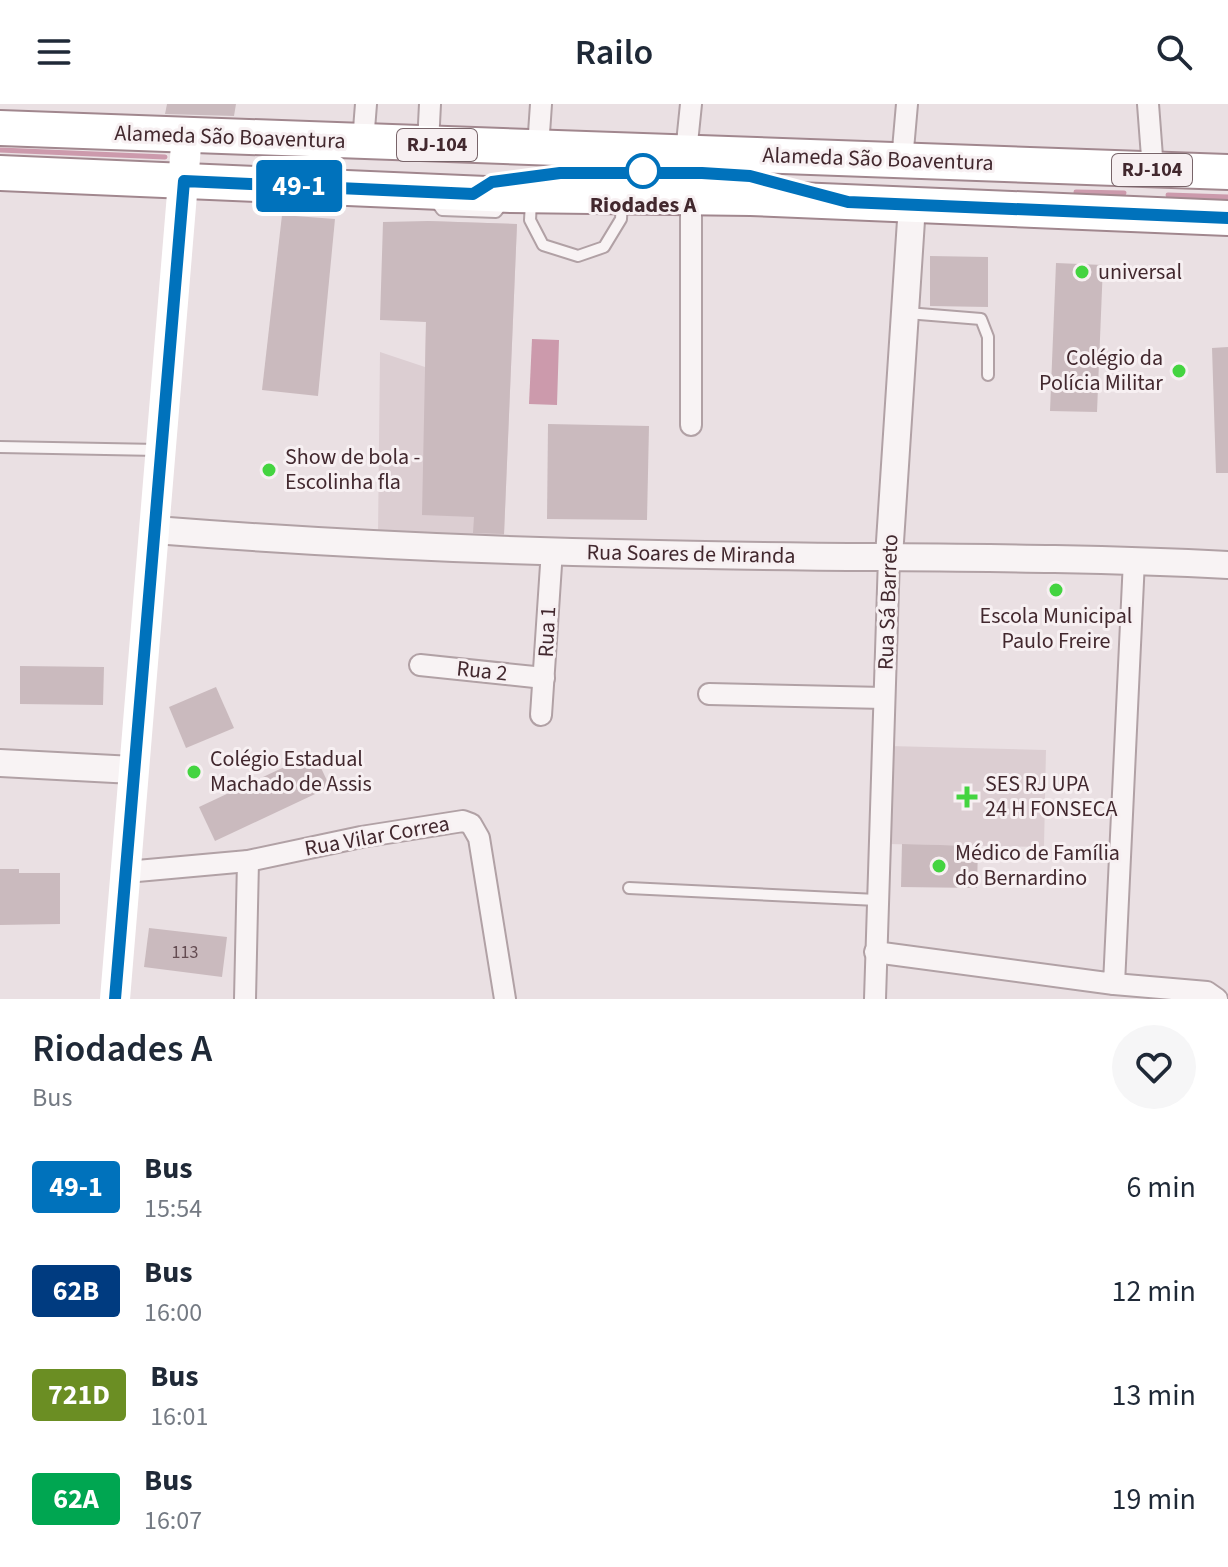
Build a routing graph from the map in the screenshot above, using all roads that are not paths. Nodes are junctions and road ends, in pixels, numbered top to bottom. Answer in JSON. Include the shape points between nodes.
{"nodes":[{"id":1,"x":366,"y":104,"type":"edge"},
{"id":2,"x":430,"y":104,"type":"edge"},
{"id":3,"x":541,"y":104,"type":"edge"},
{"id":4,"x":691,"y":104,"type":"edge"},
{"id":5,"x":907,"y":104,"type":"edge"},
{"id":6,"x":1148,"y":104,"type":"edge"},
{"id":7,"x":0,"y":128,"type":"edge"},
{"id":8,"x":187,"y":134,"type":"junction"},
{"id":9,"x":363,"y":142,"type":"junction"},
{"id":10,"x":428,"y":144,"type":"junction"},
{"id":11,"x":538,"y":148,"type":"junction"},
{"id":12,"x":686,"y":153,"type":"junction"},
{"id":13,"x":902,"y":161,"type":"junction"},
{"id":14,"x":1076,"y":167,"type":"junction"},
{"id":15,"x":799,"y":169,"type":"dead end"},
{"id":16,"x":1153,"y":170,"type":"junction"},
{"id":17,"x":1228,"y":172,"type":"edge"},
{"id":18,"x":0,"y":173,"type":"edge"},
{"id":19,"x":1039,"y":178,"type":"dead end"},
{"id":20,"x":184,"y":181,"type":"junction"},
{"id":21,"x":428,"y":191,"type":"junction"},
{"id":22,"x":473,"y":194,"type":"junction"},
{"id":23,"x":521,"y":195,"type":"junction"},
{"id":24,"x":691,"y":196,"type":"junction"},
{"id":25,"x":623,"y":198,"type":"junction"},
{"id":26,"x":848,"y":202,"type":"junction"},
{"id":27,"x":912,"y":205,"type":"junction"},
{"id":28,"x":1228,"y":218,"type":"edge"},
{"id":29,"x":905,"y":313,"type":"junction"},
{"id":30,"x":988,"y":375,"type":"dead end"},
{"id":31,"x":691,"y":425,"type":"dead end"},
{"id":32,"x":0,"y":447,"type":"edge"},
{"id":33,"x":160,"y":450,"type":"junction"},
{"id":34,"x":155,"y":530,"type":"junction"},
{"id":35,"x":552,"y":550,"type":"junction"},
{"id":36,"x":889,"y":557,"type":"junction"},
{"id":37,"x":1134,"y":560,"type":"junction"},
{"id":38,"x":1228,"y":565,"type":"edge"},
{"id":39,"x":420,"y":665,"type":"dead end"},
{"id":40,"x":544,"y":678,"type":"junction"},
{"id":41,"x":709,"y":694,"type":"dead end"},
{"id":42,"x":884,"y":698,"type":"junction"},
{"id":43,"x":541,"y":715,"type":"dead end"},
{"id":44,"x":0,"y":763,"type":"edge"},
{"id":45,"x":133,"y":770,"type":"junction"},
{"id":46,"x":248,"y":861,"type":"junction"},
{"id":47,"x":126,"y":872,"type":"junction"},
{"id":48,"x":629,"y":888,"type":"dead end"},
{"id":49,"x":877,"y":900,"type":"junction"},
{"id":50,"x":875,"y":952,"type":"junction"},
{"id":51,"x":1114,"y":984,"type":"junction"},
{"id":52,"x":1092,"y":991,"type":"edge"},
{"id":53,"x":115,"y":999,"type":"edge"},
{"id":54,"x":245,"y":999,"type":"edge"},
{"id":55,"x":505,"y":999,"type":"edge"},
{"id":56,"x":875,"y":999,"type":"edge"},
{"id":57,"x":1217,"y":999,"type":"edge"}],
"edges":[{"from":1,"to":9,"type":"street"},
{"from":2,"to":10,"type":"street"},
{"from":3,"to":11,"type":"street"},
{"from":4,"to":12,"type":"street"},
{"from":5,"to":13,"type":"street"},
{"from":6,"to":16,"type":"street"},
{"from":7,"to":8,"type":"highway","name":"Alameda São Boaventura","number":"RJ-104"},
{"from":8,"to":9,"type":"highway","name":"Alameda São Boaventura","number":"RJ-104"},
{"from":8,"to":20,"type":"main road"},
{"from":9,"to":10,"type":"highway","name":"Alameda São Boaventura","number":"RJ-104"},
{"from":10,"to":11,"type":"highway","name":"Alameda São Boaventura","number":"RJ-104"},
{"from":11,"to":12,"type":"highway","name":"Alameda São Boaventura","number":"RJ-104"},
{"from":12,"to":13,"type":"highway","name":"Alameda São Boaventura","number":"RJ-104"},
{"from":12,"to":15,"type":"lane"},
{"from":13,"to":14,"type":"highway","name":"Alameda São Boaventura","number":"RJ-104"},
{"from":14,"to":16,"type":"highway","name":"Alameda São Boaventura","number":"RJ-104"},
{"from":14,"to":19,"type":"lane"},
{"from":16,"to":17,"type":"highway","name":"Alameda São Boaventura","number":"RJ-104"},
{"from":18,"to":20,"type":"highway","name":"Alameda São Boaventura","number":"RJ-104"},
{"from":20,"to":21,"type":"highway","name":"Alameda São Boaventura","number":"RJ-104"},
{"from":20,"to":33,"type":"main road"},
{"from":21,"to":22,"type":"highway","name":"Alameda São Boaventura","number":"RJ-104"},
{"from":21,"to":23,"type":"lane","via":[[442,210],[496,212]]},
{"from":22,"to":23,"type":"highway","name":"Alameda São Boaventura","number":"RJ-104"},
{"from":22,"to":26,"type":"lane","via":[[492,182],[536,176],[643,171],[742,175]]},
{"from":23,"to":25,"type":"highway","name":"Alameda São Boaventura","number":"RJ-104"},
{"from":23,"to":25,"type":"lane","via":[[543,245],[578,256],[604,247],[621,219]]},
{"from":24,"to":25,"type":"highway","name":"Alameda São Boaventura","number":"RJ-104"},
{"from":24,"to":26,"type":"highway","name":"Alameda São Boaventura","number":"RJ-104"},
{"from":24,"to":31,"type":"street"},
{"from":26,"to":27,"type":"highway","name":"Alameda São Boaventura","number":"RJ-104"},
{"from":27,"to":28,"type":"highway","name":"Alameda São Boaventura","number":"RJ-104"},
{"from":27,"to":29,"type":"street","name":"Rua Sá Barreto"},
{"from":29,"to":30,"type":"lane","via":[[981,319],[988,337]]},
{"from":29,"to":36,"type":"street","name":"Rua Sá Barreto"},
{"from":32,"to":33,"type":"lane"},
{"from":33,"to":34,"type":"main road"},
{"from":34,"to":35,"type":"street","name":"Rua Soares de Miranda","via":[[398,547]]},
{"from":34,"to":45,"type":"main road"},
{"from":35,"to":36,"type":"street","name":"Rua Soares de Miranda"},
{"from":35,"to":40,"type":"street","name":"Rua 1"},
{"from":36,"to":37,"type":"street","name":"Rua Soares de Miranda"},
{"from":36,"to":42,"type":"street","name":"Rua Sá Barreto"},
{"from":37,"to":38,"type":"street","name":"Rua Soares de Miranda"},
{"from":37,"to":51,"type":"street"},
{"from":39,"to":40,"type":"street","name":"Rua 2"},
{"from":40,"to":43,"type":"street","name":"Rua 1"},
{"from":41,"to":42,"type":"street"},
{"from":42,"to":49,"type":"street","name":"Rua Sá Barreto"},
{"from":44,"to":45,"type":"street"},
{"from":45,"to":47,"type":"main road"},
{"from":46,"to":47,"type":"street","name":"Rua Vilar Correa"},
{"from":46,"to":54,"type":"street"},
{"from":46,"to":55,"type":"street","name":"Rua Vilar Correa","via":[[453,821],[471,824],[479,838]]},
{"from":47,"to":53,"type":"main road"},
{"from":48,"to":49,"type":"lane"},
{"from":49,"to":50,"type":"street","name":"Rua Sá Barreto"},
{"from":50,"to":52,"type":"street"},
{"from":50,"to":56,"type":"street","name":"Rua Sá Barreto"},
{"from":51,"to":52,"type":"street"},
{"from":51,"to":57,"type":"street","via":[[1207,992]]}]}
